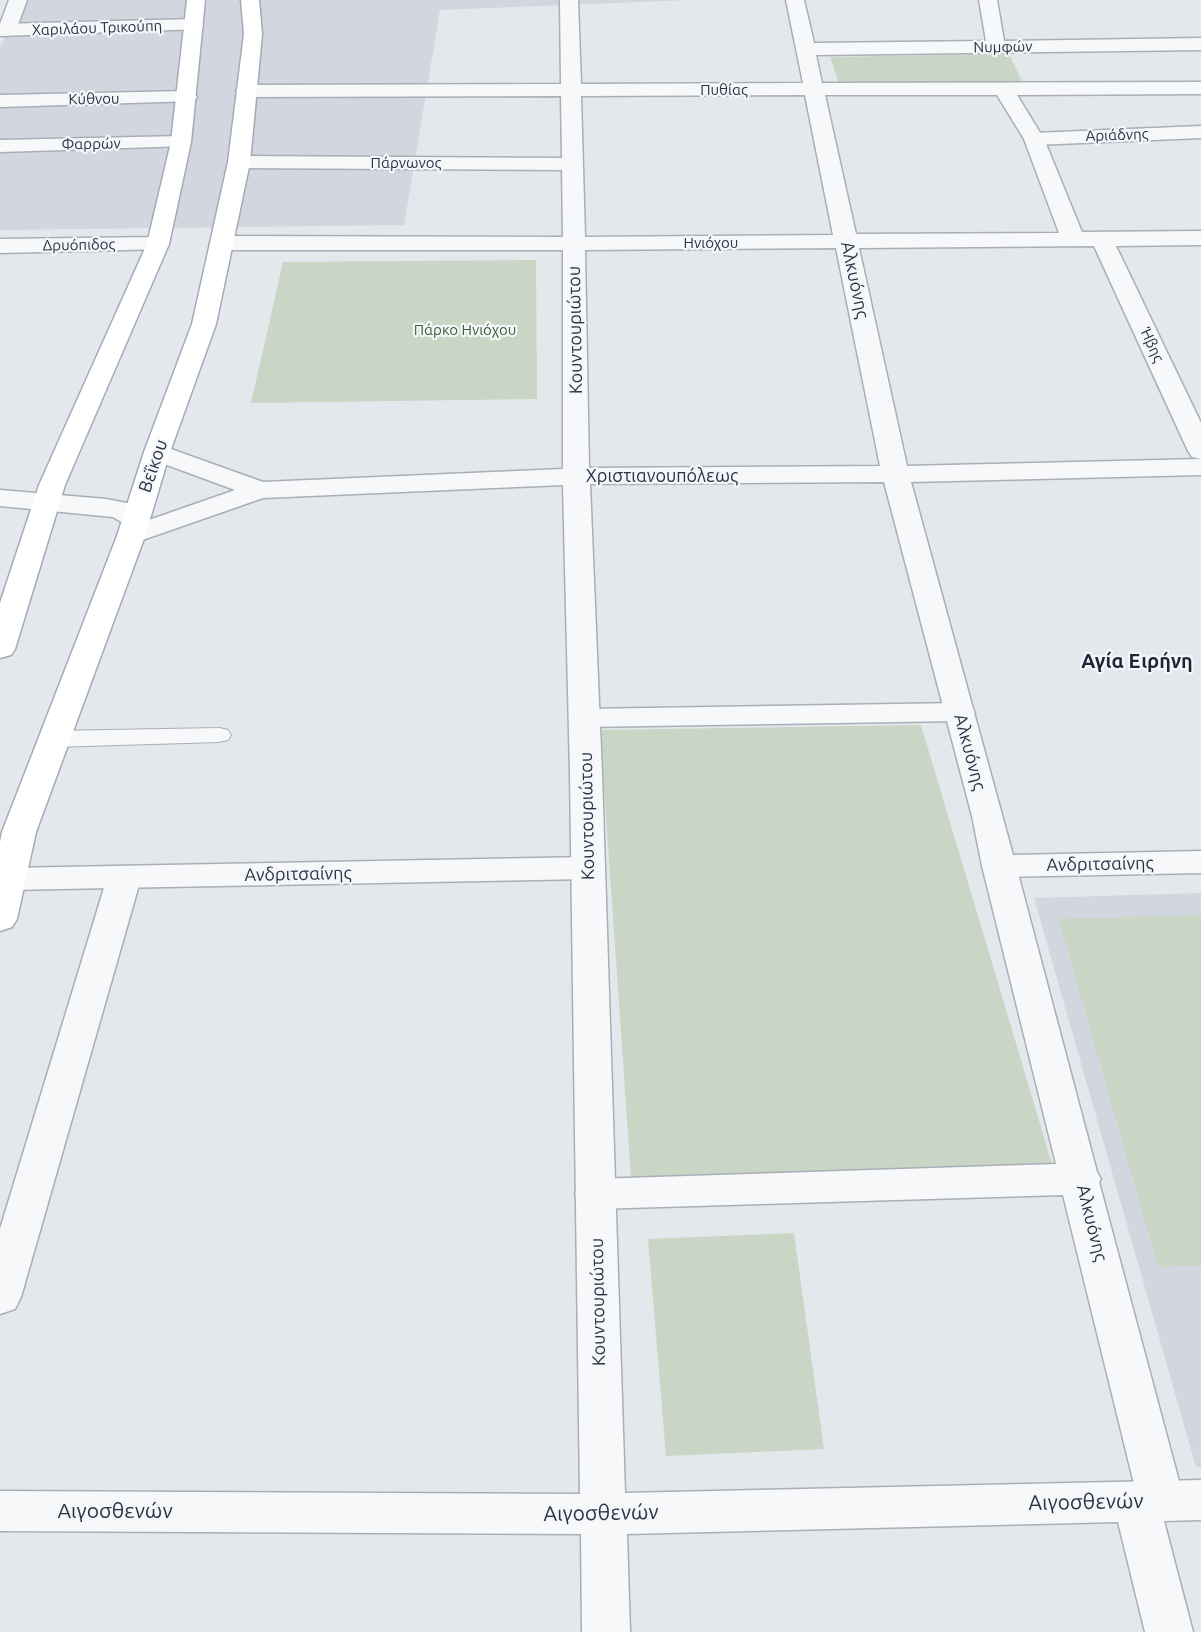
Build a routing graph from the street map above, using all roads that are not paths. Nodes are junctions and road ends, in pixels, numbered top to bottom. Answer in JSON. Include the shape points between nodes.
{"nodes":[{"id":1,"x":18,"y":0,"type":"edge"},
{"id":2,"x":196,"y":0,"type":"edge"},
{"id":3,"x":250,"y":0,"type":"edge"},
{"id":4,"x":569,"y":0,"type":"edge"},
{"id":5,"x":795,"y":0,"type":"edge"},
{"id":6,"x":988,"y":0,"type":"edge"},
{"id":7,"x":194,"y":25,"type":"junction"},
{"id":8,"x":4,"y":30,"type":"edge"},
{"id":9,"x":1201,"y":44,"type":"edge"},
{"id":10,"x":996,"y":47,"type":"junction"},
{"id":11,"x":805,"y":49,"type":"junction"},
{"id":12,"x":1201,"y":88,"type":"edge"},
{"id":13,"x":571,"y":90,"type":"junction"},
{"id":14,"x":815,"y":90,"type":"junction"},
{"id":15,"x":1004,"y":90,"type":"junction"},
{"id":16,"x":246,"y":91,"type":"junction"},
{"id":17,"x":188,"y":97,"type":"junction"},
{"id":18,"x":0,"y":101,"type":"edge"},
{"id":19,"x":1201,"y":132,"type":"edge"},
{"id":20,"x":1034,"y":139,"type":"junction"},
{"id":21,"x":181,"y":142,"type":"junction"},
{"id":22,"x":0,"y":146,"type":"edge"},
{"id":23,"x":239,"y":162,"type":"junction"},
{"id":24,"x":573,"y":164,"type":"junction"},
{"id":25,"x":1201,"y":238,"type":"edge"},
{"id":26,"x":1073,"y":239,"type":"junction"},
{"id":27,"x":1102,"y":239,"type":"junction"},
{"id":28,"x":848,"y":242,"type":"junction"},
{"id":29,"x":221,"y":243,"type":"junction"},
{"id":30,"x":158,"y":244,"type":"junction"},
{"id":31,"x":574,"y":244,"type":"junction"},
{"id":32,"x":0,"y":246,"type":"edge"},
{"id":33,"x":1201,"y":451,"type":"edge"},
{"id":34,"x":157,"y":452,"type":"junction"},
{"id":35,"x":1201,"y":467,"type":"edge"},
{"id":36,"x":895,"y":474,"type":"junction"},
{"id":37,"x":576,"y":476,"type":"junction"},
{"id":38,"x":260,"y":490,"type":"junction"},
{"id":39,"x":0,"y":498,"type":"edge"},
{"id":40,"x":46,"y":501,"type":"junction"},
{"id":41,"x":133,"y":528,"type":"junction"},
{"id":42,"x":0,"y":649,"type":"edge"},
{"id":43,"x":959,"y":712,"type":"junction"},
{"id":44,"x":585,"y":718,"type":"junction"},
{"id":45,"x":219,"y":735,"type":"dead end"},
{"id":46,"x":53,"y":739,"type":"junction"},
{"id":47,"x":1201,"y":862,"type":"edge"},
{"id":48,"x":999,"y":866,"type":"junction"},
{"id":49,"x":588,"y":868,"type":"junction"},
{"id":50,"x":124,"y":878,"type":"junction"},
{"id":51,"x":8,"y":879,"type":"junction"},
{"id":52,"x":0,"y":919,"type":"edge"},
{"id":53,"x":1081,"y":1179,"type":"junction"},
{"id":54,"x":595,"y":1194,"type":"junction"},
{"id":55,"x":0,"y":1297,"type":"edge"},
{"id":56,"x":1166,"y":1500,"type":"edge"},
{"id":57,"x":0,"y":1511,"type":"edge"},
{"id":58,"x":602,"y":1514,"type":"junction"},
{"id":59,"x":606,"y":1632,"type":"edge"},
{"id":60,"x":1169,"y":1632,"type":"edge"}],
"edges":[{"from":1,"to":8,"type":"street"},
{"from":2,"to":7,"type":"main road"},
{"from":3,"to":16,"type":"main road","name":"Βεΐκου","via":[[253,34]]},
{"from":4,"to":13,"type":"street","name":"Κουντουριώτου"},
{"from":5,"to":11,"type":"street","name":"Αλκυόνης"},
{"from":6,"to":10,"type":"street"},
{"from":7,"to":8,"type":"street","name":"Χαριλάου Τρικούπη"},
{"from":7,"to":17,"type":"main road"},
{"from":9,"to":10,"type":"street","name":"Νυμφών"},
{"from":10,"to":11,"type":"street","name":"Νυμφών"},
{"from":11,"to":14,"type":"street","name":"Αλκυόνης"},
{"from":12,"to":15,"type":"street","name":"Πυθίας"},
{"from":13,"to":14,"type":"street","name":"Πυθίας"},
{"from":13,"to":16,"type":"street","name":"Πυθίας"},
{"from":13,"to":24,"type":"street","name":"Κουντουριώτου"},
{"from":14,"to":15,"type":"street","name":"Πυθίας"},
{"from":14,"to":28,"type":"street","name":"Αλκυόνης"},
{"from":15,"to":20,"type":"street"},
{"from":16,"to":23,"type":"main road","name":"Βεΐκου"},
{"from":17,"to":18,"type":"street","name":"Κύθνου"},
{"from":17,"to":21,"type":"main road"},
{"from":19,"to":20,"type":"street","name":"Αριάδνης"},
{"from":20,"to":26,"type":"street"},
{"from":21,"to":22,"type":"street","name":"Φαρρών"},
{"from":21,"to":30,"type":"main road"},
{"from":23,"to":24,"type":"street","name":"Πάρνωνος"},
{"from":23,"to":29,"type":"main road","name":"Βεΐκου"},
{"from":24,"to":31,"type":"street","name":"Κουντουριώτου"},
{"from":25,"to":27,"type":"street","name":"Ηνιόχου"},
{"from":26,"to":27,"type":"street","name":"Ηνιόχου"},
{"from":26,"to":28,"type":"street","name":"Ηνιόχου"},
{"from":27,"to":33,"type":"street","name":"Ήβης"},
{"from":28,"to":31,"type":"street","name":"Ηνιόχου"},
{"from":28,"to":36,"type":"street","name":"Αλκυόνης"},
{"from":29,"to":31,"type":"street","name":"Ηνιόχου"},
{"from":29,"to":34,"type":"main road","name":"Βεΐκου","via":[[204,324]]},
{"from":30,"to":32,"type":"street","name":"Δρυόπιδος"},
{"from":30,"to":40,"type":"main road"},
{"from":31,"to":37,"type":"street","name":"Κουντουριώτου"},
{"from":34,"to":38,"type":"street"},
{"from":34,"to":41,"type":"main road","name":"Βεΐκου"},
{"from":35,"to":36,"type":"street","name":"Χριστιανουπόλεως"},
{"from":36,"to":37,"type":"street","name":"Χριστιανουπόλεως"},
{"from":36,"to":43,"type":"street","name":"Αλκυόνης"},
{"from":37,"to":38,"type":"street","name":"Χριστιανουπόλεως"},
{"from":37,"to":44,"type":"street","name":"Κουντουριώτου"},
{"from":38,"to":41,"type":"street","name":"Χριστιανουπόλεως"},
{"from":39,"to":40,"type":"street"},
{"from":40,"to":41,"type":"street","via":[[122,510]]},
{"from":40,"to":42,"type":"main road"},
{"from":41,"to":46,"type":"main road","name":"Βεΐκου"},
{"from":43,"to":44,"type":"street"},
{"from":43,"to":48,"type":"street","name":"Αλκυόνης"},
{"from":44,"to":49,"type":"street","name":"Κουντουριώτου"},
{"from":45,"to":46,"type":"lane"},
{"from":46,"to":51,"type":"main road","name":"Βεΐκου","via":[[19,832]]},
{"from":47,"to":48,"type":"street","name":"Ανδριτσαίνης"},
{"from":48,"to":53,"type":"street","name":"Αλκυόνης"},
{"from":49,"to":50,"type":"street","name":"Ανδριτσαίνης"},
{"from":49,"to":54,"type":"street","name":"Κουντουριώτου"},
{"from":50,"to":51,"type":"street","name":"Ανδριτσαίνης"},
{"from":50,"to":55,"type":"street"},
{"from":51,"to":52,"type":"main road","name":"Βεΐκου"},
{"from":53,"to":54,"type":"street"},
{"from":53,"to":56,"type":"street","name":"Αλκυόνης"},
{"from":54,"to":58,"type":"street","name":"Κουντουριώτου"},
{"from":56,"to":58,"type":"street","name":"Αιγοσθενών"},
{"from":56,"to":60,"type":"street","name":"Αλκυόνης"},
{"from":57,"to":58,"type":"street","name":"Αιγοσθενών"},
{"from":58,"to":59,"type":"street","name":"Κουντουριώτου"}]}
